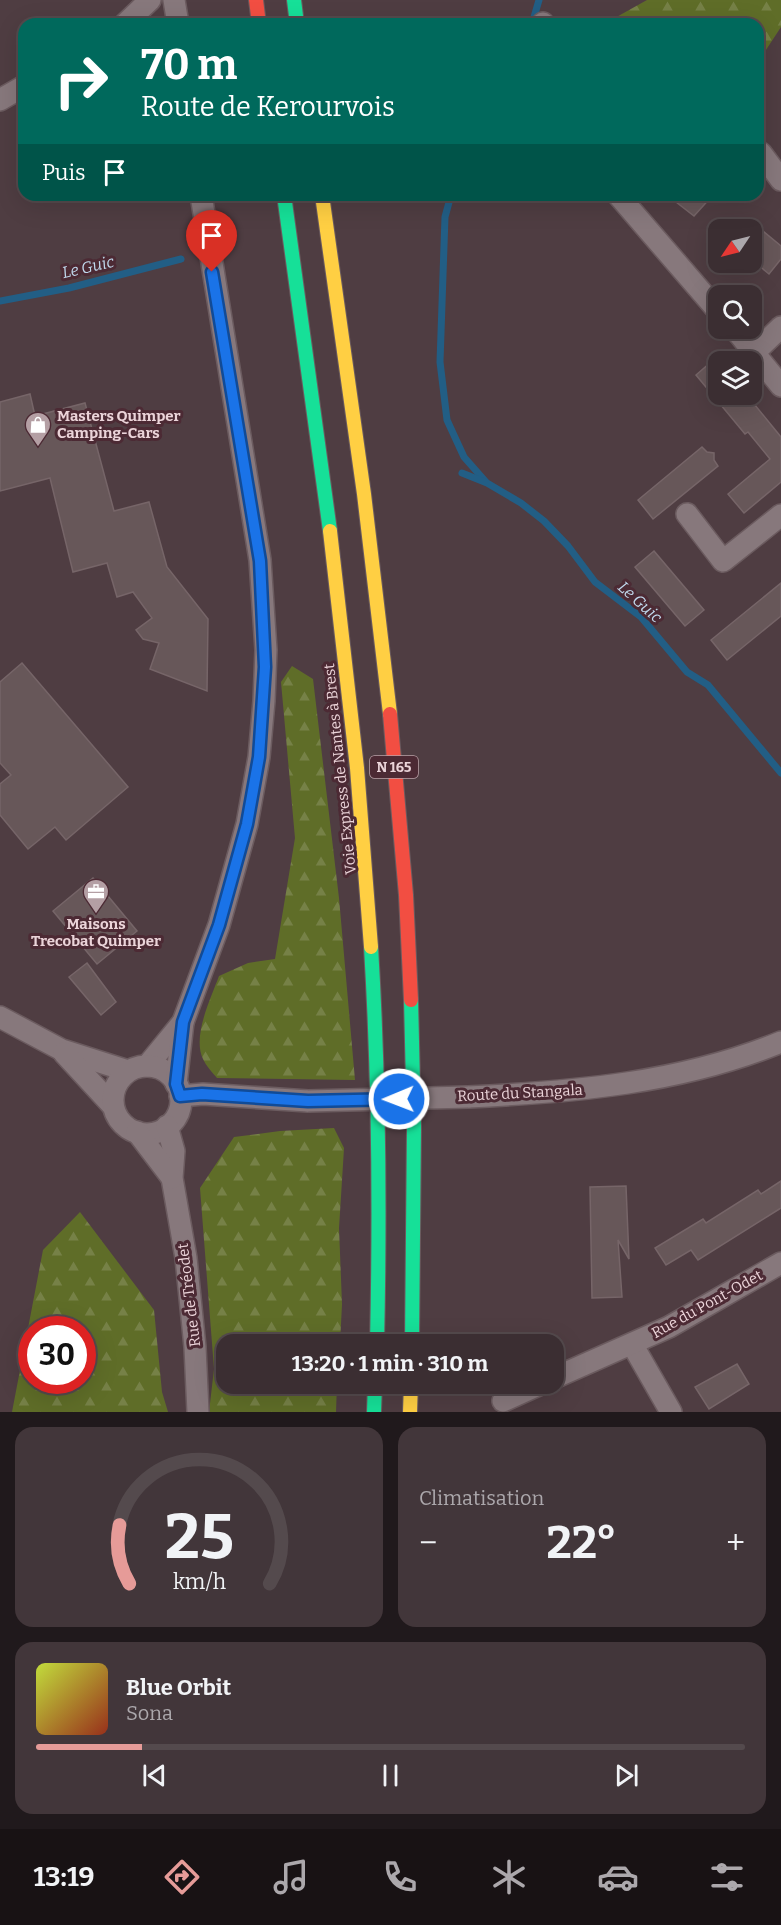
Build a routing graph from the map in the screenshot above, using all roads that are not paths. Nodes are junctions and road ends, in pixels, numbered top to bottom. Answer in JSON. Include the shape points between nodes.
{"nodes":[{"id":1,"x":150,"y":0,"type":"edge"},
{"id":2,"x":174,"y":0,"type":"edge"},
{"id":3,"x":256,"y":0,"type":"edge"},
{"id":4,"x":294,"y":0,"type":"edge"},
{"id":5,"x":131,"y":18,"type":"edge"},
{"id":6,"x":177,"y":18,"type":"edge"},
{"id":7,"x":259,"y":18,"type":"edge"},
{"id":8,"x":296,"y":18,"type":"edge"},
{"id":9,"x":18,"y":90,"type":"edge"},
{"id":10,"x":0,"y":100,"type":"edge"},
{"id":11,"x":764,"y":157,"type":"edge"},
{"id":12,"x":781,"y":180,"type":"edge"},
{"id":13,"x":202,"y":201,"type":"edge"},
{"id":14,"x":285,"y":201,"type":"edge"},
{"id":15,"x":323,"y":201,"type":"edge"},
{"id":16,"x":623,"y":201,"type":"edge"},
{"id":17,"x":708,"y":299,"type":"edge"},
{"id":18,"x":781,"y":327,"type":"edge"},
{"id":19,"x":743,"y":339,"type":"edge"},
{"id":20,"x":752,"y":351,"type":"edge"},
{"id":21,"x":756,"y":351,"type":"edge"},
{"id":22,"x":762,"y":363,"type":"edge"},
{"id":23,"x":781,"y":386,"type":"edge"},
{"id":24,"x":687,"y":514,"type":"dead end"},
{"id":25,"x":781,"y":515,"type":"edge"},
{"id":26,"x":0,"y":1017,"type":"edge"},
{"id":27,"x":183,"y":1022,"type":"junction"},
{"id":28,"x":781,"y":1042,"type":"edge"},
{"id":29,"x":62,"y":1050,"type":"junction"},
{"id":30,"x":137,"y":1069,"type":"junction"},
{"id":31,"x":178,"y":1090,"type":"junction"},
{"id":32,"x":113,"y":1106,"type":"junction"},
{"id":33,"x":167,"y":1126,"type":"junction"},
{"id":34,"x":137,"y":1132,"type":"junction"},
{"id":35,"x":172,"y":1178,"type":"junction"},
{"id":36,"x":781,"y":1263,"type":"edge"},
{"id":37,"x":377,"y":1334,"type":"edge"},
{"id":38,"x":412,"y":1334,"type":"edge"},
{"id":39,"x":632,"y":1344,"type":"junction"},
{"id":40,"x":564,"y":1374,"type":"edge"},
{"id":41,"x":375,"y":1394,"type":"edge"},
{"id":42,"x":411,"y":1394,"type":"edge"},
{"id":43,"x":519,"y":1394,"type":"edge"},
{"id":44,"x":503,"y":1401,"type":"dead end"},
{"id":45,"x":198,"y":1412,"type":"edge"},
{"id":46,"x":374,"y":1412,"type":"edge"},
{"id":47,"x":410,"y":1412,"type":"edge"},
{"id":48,"x":671,"y":1412,"type":"edge"}],
"edges":[{"from":1,"to":5,"type":"street"},
{"from":2,"to":6,"type":"street"},
{"from":3,"to":7,"type":"highway"},
{"from":4,"to":8,"type":"highway"},
{"from":9,"to":10,"type":"street"},
{"from":11,"to":12,"type":"street"},
{"from":13,"to":27,"type":"street","via":[[260,561],[266,650],[259,757],[247,824],[219,925]]},
{"from":14,"to":37,"type":"highway","name":"Voie Express de Nantes à Brest","number":"N 165","via":[[335,569],[365,853],[375,1020]]},
{"from":15,"to":38,"type":"highway","number":"N 165","via":[[390,707],[411,997]]},
{"from":16,"to":17,"type":"street"},
{"from":18,"to":21,"type":"street"},
{"from":19,"to":20,"type":"street"},
{"from":22,"to":23,"type":"street"},
{"from":24,"to":25,"type":"street","via":[[723,561]]},
{"from":26,"to":29,"type":"street"},
{"from":27,"to":30,"type":"street"},
{"from":27,"to":31,"type":"street"},
{"from":28,"to":31,"type":"street","name":"Route du Stangala","bridge":true,"via":[[707,1067],[597,1089],[308,1101]]},
{"from":29,"to":30,"type":"street"},
{"from":29,"to":32,"type":"street"},
{"from":30,"to":31,"type":"street","via":[[164,1071]]},
{"from":30,"to":32,"type":"street","via":[[116,1086]]},
{"from":31,"to":33,"type":"street","via":[[176,1116]]},
{"from":32,"to":34,"type":"street","via":[[121,1122]]},
{"from":33,"to":34,"type":"street","via":[[148,1133]]},
{"from":33,"to":35,"type":"street","name":"Rue de Tréodet","via":[[174,1151]]},
{"from":34,"to":35,"type":"street","name":"Rue de Tréodet"},
{"from":35,"to":45,"type":"street","name":"Rue de Tréodet","via":[[186,1258]]},
{"from":36,"to":39,"type":"street","name":"Rue du Pont-Odet","via":[[669,1328]]},
{"from":39,"to":40,"type":"street","name":"Rue du Pont-Odet"},
{"from":39,"to":48,"type":"street","name":"Rue du Pont-Odet"},
{"from":41,"to":46,"type":"highway"},
{"from":42,"to":47,"type":"highway"},
{"from":43,"to":44,"type":"street"}]}
